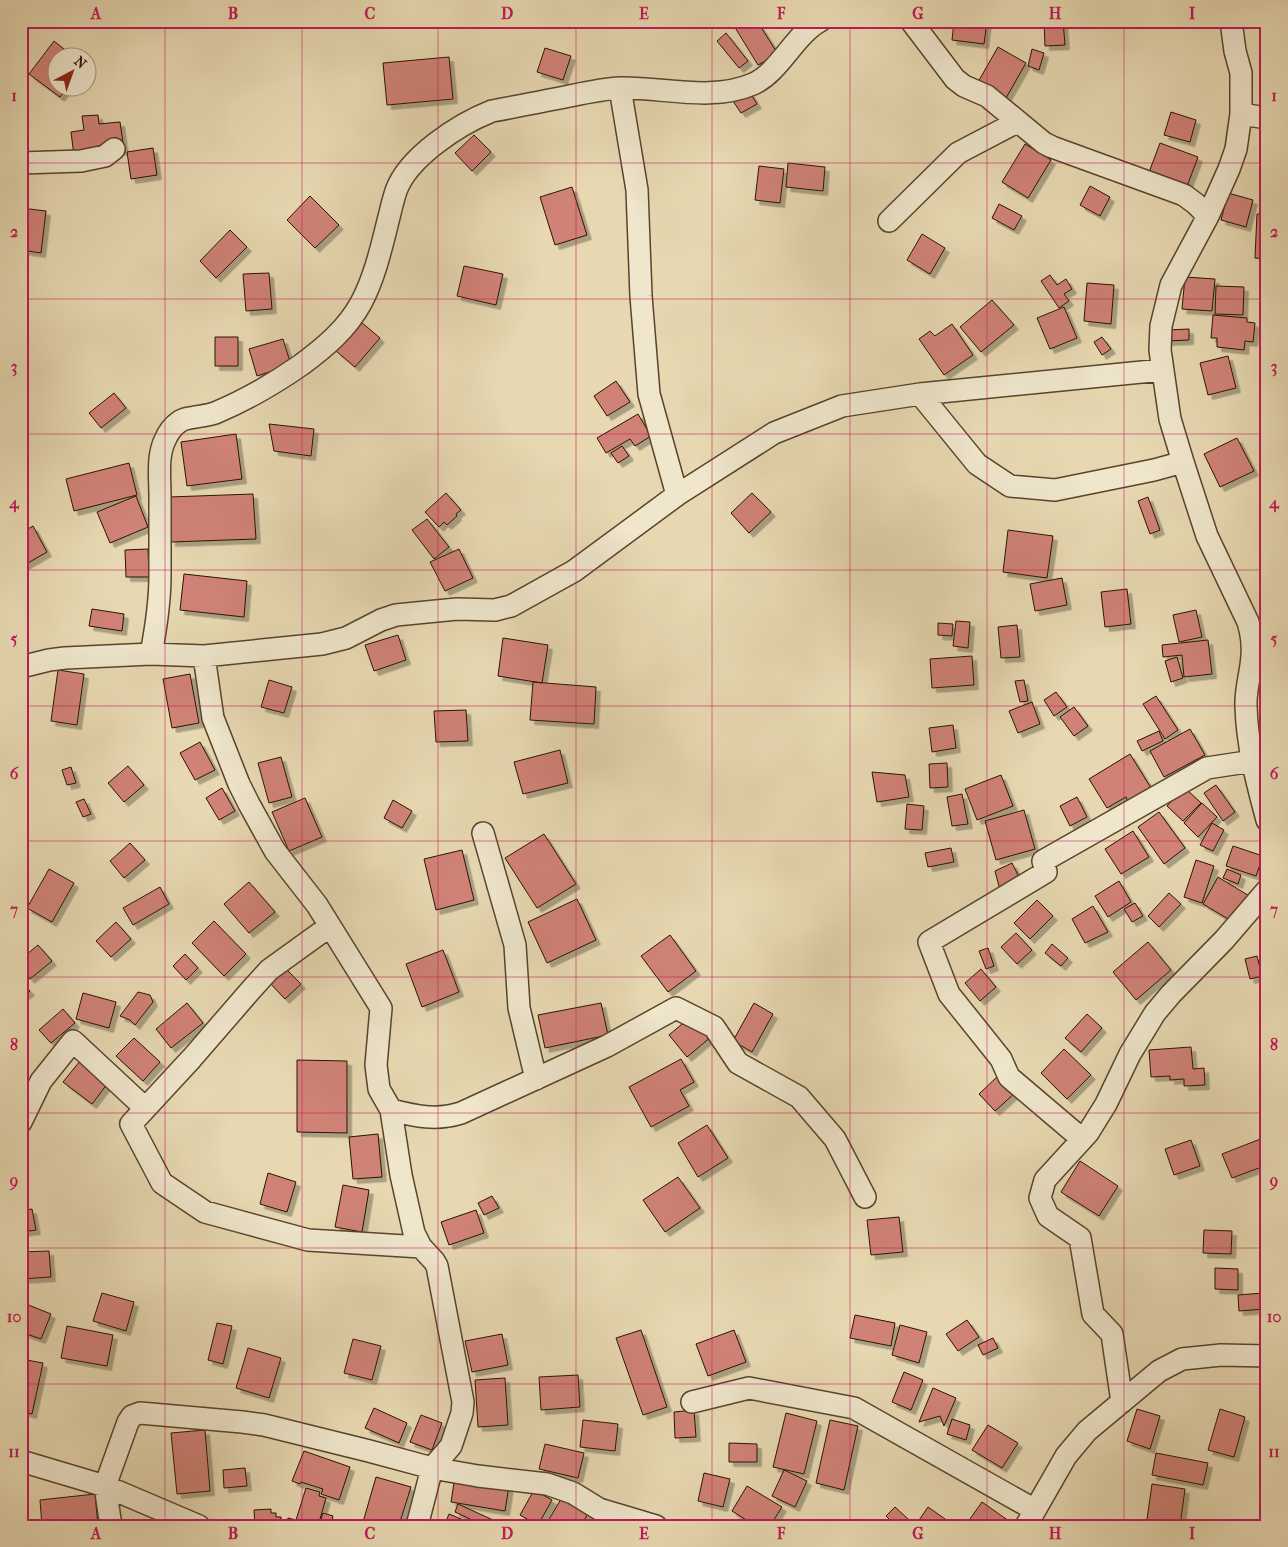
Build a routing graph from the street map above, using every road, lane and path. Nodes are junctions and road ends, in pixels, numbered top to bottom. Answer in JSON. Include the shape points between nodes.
{"nodes":[{"id":1,"x":820,"y":21,"type":"edge"},
{"id":2,"x":911,"y":21,"type":"edge"},
{"id":3,"x":1231,"y":21,"type":"edge"},
{"id":4,"x":620,"y":88,"type":"junction"},
{"id":5,"x":1241,"y":114,"type":"junction"},
{"id":6,"x":1267,"y":118,"type":"edge"},
{"id":7,"x":1017,"y":122,"type":"junction"},
{"id":8,"x":114,"y":149,"type":"dead end"},
{"id":9,"x":21,"y":164,"type":"edge"},
{"id":10,"x":1208,"y":216,"type":"junction"},
{"id":11,"x":889,"y":221,"type":"dead end"},
{"id":12,"x":1162,"y":370,"type":"junction"},
{"id":13,"x":920,"y":394,"type":"junction"},
{"id":14,"x":1182,"y":462,"type":"junction"},
{"id":15,"x":677,"y":495,"type":"junction"},
{"id":16,"x":1257,"y":622,"type":"edge"},
{"id":17,"x":151,"y":654,"type":"junction"},
{"id":18,"x":204,"y":656,"type":"junction"},
{"id":19,"x":21,"y":667,"type":"edge"},
{"id":20,"x":1253,"y":761,"type":"junction"},
{"id":21,"x":1267,"y":820,"type":"edge"},
{"id":22,"x":483,"y":833,"type":"dead end"},
{"id":23,"x":1267,"y":890,"type":"edge"},
{"id":24,"x":330,"y":926,"type":"junction"},
{"id":25,"x":536,"y":1079,"type":"junction"},
{"id":26,"x":145,"y":1108,"type":"junction"},
{"id":27,"x":391,"y":1110,"type":"junction"},
{"id":28,"x":21,"y":1122,"type":"edge"},
{"id":29,"x":1082,"y":1140,"type":"junction"},
{"id":30,"x":865,"y":1198,"type":"dead end"},
{"id":31,"x":421,"y":1247,"type":"junction"},
{"id":32,"x":1267,"y":1356,"type":"edge"},
{"id":33,"x":692,"y":1402,"type":"dead end"},
{"id":34,"x":1122,"y":1402,"type":"junction"},
{"id":35,"x":21,"y":1461,"type":"edge"},
{"id":36,"x":432,"y":1468,"type":"junction"},
{"id":37,"x":105,"y":1486,"type":"junction"},
{"id":38,"x":1031,"y":1518,"type":"edge"},
{"id":39,"x":111,"y":1526,"type":"edge"},
{"id":40,"x":199,"y":1526,"type":"edge"},
{"id":41,"x":417,"y":1526,"type":"edge"},
{"id":42,"x":656,"y":1526,"type":"edge"}],
"edges":[{"from":1,"to":4,"type":"street","via":[[769,73],[743,88],[711,93]]},
{"from":2,"to":7,"type":"street","via":[[955,78],[964,86],[987,96]]},
{"from":3,"to":5,"type":"street","via":[[1240,72]]},
{"from":4,"to":15,"type":"street","via":[[637,190],[649,394]]},
{"from":4,"to":17,"type":"street","via":[[492,112],[478,117],[433,146],[416,160],[396,191],[372,276],[362,302],[349,322],[301,365],[236,404],[212,414],[180,421],[170,430],[164,441],[160,463],[160,577]]},
{"from":5,"to":6,"type":"street"},
{"from":5,"to":10,"type":"street","via":[[1236,149]]},
{"from":7,"to":10,"type":"street","via":[[1052,147],[1184,195]]},
{"from":7,"to":11,"type":"street","via":[[958,153]]},
{"from":8,"to":9,"type":"street","via":[[105,156],[82,161]]},
{"from":10,"to":12,"type":"street","via":[[1171,285],[1161,326]]},
{"from":12,"to":13,"type":"street"},
{"from":12,"to":14,"type":"street","via":[[1170,419]]},
{"from":13,"to":14,"type":"street","via":[[977,464],[1010,486],[1055,490]]},
{"from":13,"to":15,"type":"street","via":[[842,406],[774,433]]},
{"from":14,"to":16,"type":"street","via":[[1207,536]]},
{"from":15,"to":18,"type":"street","via":[[574,571],[511,606],[494,610],[457,609],[396,615],[346,638],[322,644]]},
{"from":16,"to":20,"type":"street","via":[[1246,704]]},
{"from":17,"to":18,"type":"street"},
{"from":17,"to":19,"type":"street","via":[[65,658]]},
{"from":18,"to":24,"type":"street","via":[[214,718],[239,784],[275,851]]},
{"from":20,"to":21,"type":"street"},
{"from":20,"to":29,"type":"street","via":[[1207,768],[1043,861],[1046,872],[929,942],[949,994],[1001,1059],[1009,1077]]},
{"from":22,"to":25,"type":"street","via":[[515,945],[519,1008]]},
{"from":23,"to":29,"type":"street","via":[[1155,1013],[1130,1054],[1106,1104]]},
{"from":24,"to":26,"type":"street","via":[[269,970]]},
{"from":24,"to":27,"type":"street","via":[[381,1008],[376,1076],[378,1088]]},
{"from":25,"to":27,"type":"street","via":[[452,1116],[420,1117]]},
{"from":25,"to":30,"type":"street","via":[[607,1046],[676,1008],[714,1027],[738,1063],[799,1098],[836,1139]]},
{"from":26,"to":28,"type":"street","via":[[73,1041],[41,1081]]},
{"from":26,"to":31,"type":"street","via":[[131,1124],[162,1183],[205,1212],[308,1240]]},
{"from":27,"to":31,"type":"street","via":[[401,1175],[414,1233]]},
{"from":29,"to":34,"type":"street","via":[[1045,1180],[1040,1198],[1048,1216],[1080,1238],[1092,1314],[1112,1334]]},
{"from":31,"to":36,"type":"street","via":[[437,1266],[463,1402],[455,1438]]},
{"from":32,"to":34,"type":"street","via":[[1221,1355],[1182,1359],[1159,1370]]},
{"from":33,"to":38,"type":"street","via":[[749,1388],[854,1408]]},
{"from":34,"to":38,"type":"street","via":[[1087,1431],[1066,1456]]},
{"from":35,"to":37,"type":"street"},
{"from":36,"to":37,"type":"street","via":[[264,1425],[140,1413],[128,1422]]},
{"from":36,"to":41,"type":"street"},
{"from":36,"to":42,"type":"street","via":[[547,1484],[573,1493],[611,1514]]},
{"from":37,"to":39,"type":"street"},
{"from":37,"to":40,"type":"street"}]}
